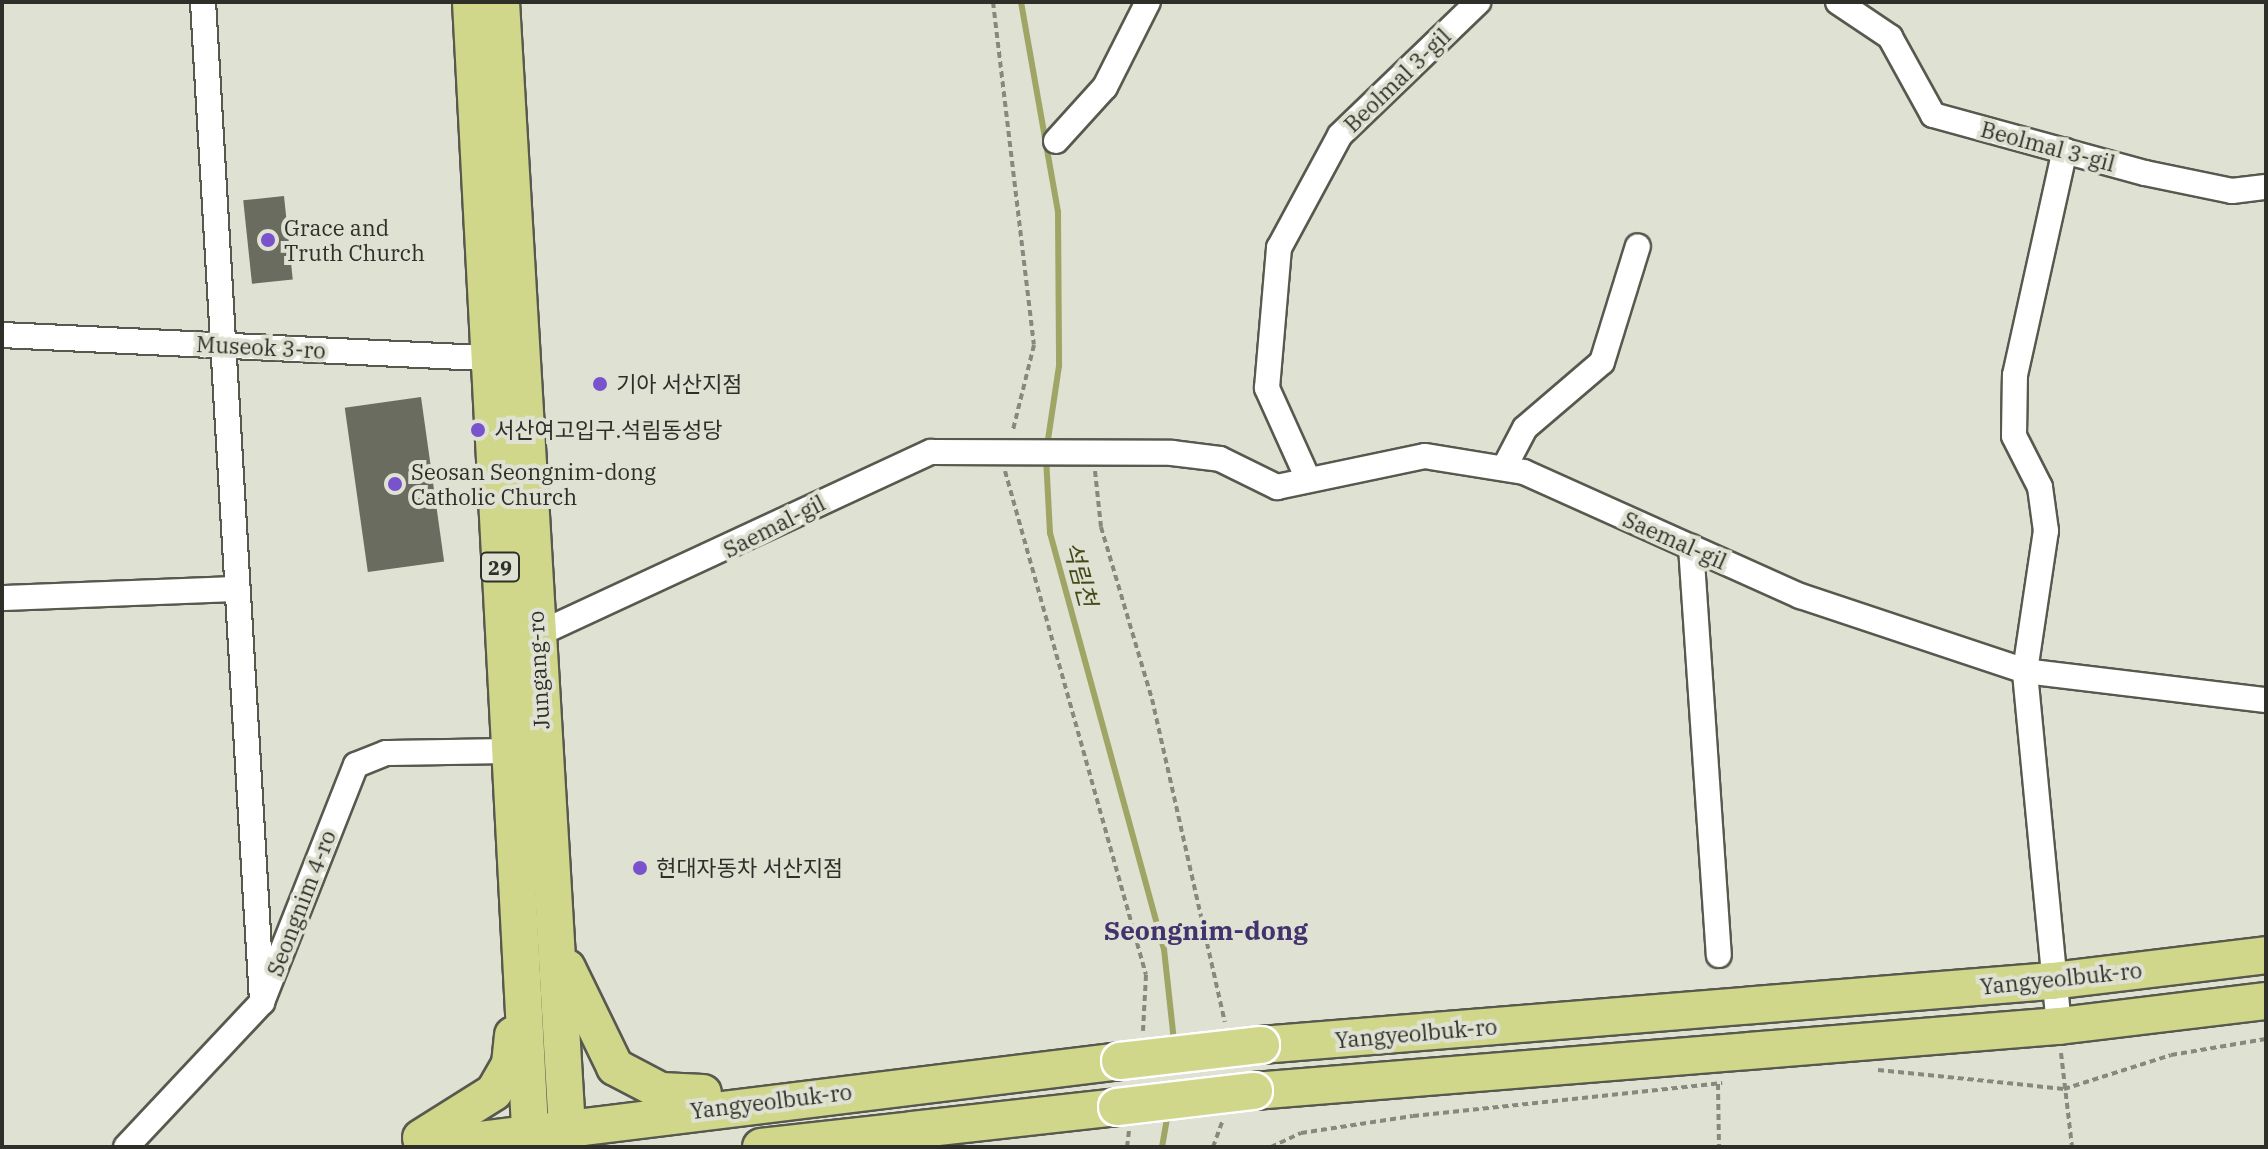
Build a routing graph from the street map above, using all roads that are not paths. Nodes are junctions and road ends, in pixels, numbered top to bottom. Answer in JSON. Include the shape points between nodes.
{"nodes":[{"id":1,"x":203,"y":2,"type":"edge"},
{"id":2,"x":471,"y":2,"type":"edge"},
{"id":3,"x":501,"y":2,"type":"edge"},
{"id":4,"x":1148,"y":2,"type":"edge"},
{"id":5,"x":1478,"y":2,"type":"edge"},
{"id":6,"x":1838,"y":2,"type":"edge"},
{"id":7,"x":1056,"y":141,"type":"dead end"},
{"id":8,"x":2065,"y":150,"type":"junction"},
{"id":9,"x":2266,"y":187,"type":"edge"},
{"id":10,"x":1638,"y":246,"type":"dead end"},
{"id":11,"x":2,"y":335,"type":"edge"},
{"id":12,"x":223,"y":345,"type":"junction"},
{"id":13,"x":505,"y":360,"type":"junction"},
{"id":14,"x":1504,"y":468,"type":"junction"},
{"id":15,"x":1308,"y":479,"type":"junction"},
{"id":16,"x":1691,"y":547,"type":"junction"},
{"id":17,"x":236,"y":589,"type":"junction"},
{"id":18,"x":2,"y":598,"type":"edge"},
{"id":19,"x":536,"y":635,"type":"junction"},
{"id":20,"x":2025,"y":671,"type":"junction"},
{"id":21,"x":2266,"y":700,"type":"edge"},
{"id":22,"x":510,"y":751,"type":"junction"},
{"id":23,"x":554,"y":925,"type":"junction"},
{"id":24,"x":1719,"y":955,"type":"dead end"},
{"id":25,"x":2266,"y":955,"type":"edge"},
{"id":26,"x":2052,"y":981,"type":"junction"},
{"id":27,"x":2266,"y":1001,"type":"edge"},
{"id":28,"x":262,"y":1002,"type":"junction"},
{"id":29,"x":524,"y":1022,"type":"junction"},
{"id":30,"x":2059,"y":1026,"type":"junction"},
{"id":31,"x":719,"y":1107,"type":"junction"},
{"id":32,"x":567,"y":1137,"type":"edge"},
{"id":33,"x":530,"y":1139,"type":"edge"},
{"id":34,"x":126,"y":1147,"type":"edge"},
{"id":35,"x":402,"y":1147,"type":"edge"},
{"id":36,"x":422,"y":1147,"type":"edge"},
{"id":37,"x":761,"y":1147,"type":"edge"}],
"edges":[{"from":1,"to":12,"type":"street"},
{"from":2,"to":13,"type":"main road","name":"Jungang-ro","number":"29"},
{"from":3,"to":13,"type":"main road","name":"Jungang-ro","number":"29"},
{"from":4,"to":7,"type":"street","via":[[1105,87]]},
{"from":5,"to":15,"type":"street","name":"Beolmal 3-gil","via":[[1340,135],[1279,248],[1267,388]]},
{"from":6,"to":8,"type":"street","name":"Beolmal 3-gil","via":[[1890,37],[1933,115]]},
{"from":8,"to":9,"type":"street","name":"Beolmal 3-gil","via":[[2232,191]]},
{"from":8,"to":20,"type":"street","via":[[2015,375],[2014,436],[2040,487],[2046,531]]},
{"from":10,"to":14,"type":"street","via":[[1602,362],[1525,428]]},
{"from":11,"to":12,"type":"street","name":"Museok 3-ro"},
{"from":12,"to":13,"type":"street","name":"Museok 3-ro"},
{"from":12,"to":17,"type":"street"},
{"from":13,"to":19,"type":"main road","name":"Jungang-ro","number":"29"},
{"from":13,"to":22,"type":"main road","name":"Jungang-ro","number":"29"},
{"from":14,"to":15,"type":"street","name":"Saemal-gil","via":[[1425,456]]},
{"from":14,"to":16,"type":"street","name":"Saemal-gil"},
{"from":15,"to":19,"type":"street","name":"Saemal-gil","via":[[1277,487],[1220,459],[1172,453],[1091,458],[1009,456],[961,448],[907,459]]},
{"from":16,"to":20,"type":"street","name":"Saemal-gil","via":[[1800,596]]},
{"from":16,"to":24,"type":"street"},
{"from":17,"to":18,"type":"street"},
{"from":17,"to":28,"type":"street"},
{"from":19,"to":23,"type":"main road","name":"Jungang-ro","number":"29"},
{"from":20,"to":21,"type":"street","name":"Saemal-gil"},
{"from":20,"to":26,"type":"street"},
{"from":22,"to":28,"type":"street","name":"Seongnim 4-ro","via":[[386,753],[356,765]]},
{"from":22,"to":29,"type":"main road","name":"Jungang-ro","number":"29"},
{"from":23,"to":31,"type":"main road","via":[[582,1009],[615,1067],[661,1091],[715,1094]]},
{"from":23,"to":32,"type":"main road","name":"Jungang-ro","number":"29"},
{"from":25,"to":26,"type":"main road","name":"Yangyeolbuk-ro"},
{"from":26,"to":30,"type":"street"},
{"from":26,"to":31,"type":"main road","name":"Yangyeolbuk-ro","bridge":true,"via":[[1131,1051]]},
{"from":27,"to":30,"type":"main road","name":"Yangyeolbuk-ro"},
{"from":28,"to":34,"type":"street","name":"Seongnim 4-ro"},
{"from":29,"to":33,"type":"main road","name":"Jungang-ro","number":"29"},
{"from":29,"to":35,"type":"main road","via":[[513,1031],[510,1064],[494,1092]]},
{"from":30,"to":37,"type":"main road","name":"Yangyeolbuk-ro","bridge":true,"via":[[1254,1091],[1124,1112]]},
{"from":31,"to":32,"type":"main road","name":"Yangyeolbuk-ro"},
{"from":32,"to":33,"type":"main road","name":"Yangyeolbuk-ro"},
{"from":33,"to":36,"type":"main road","name":"Yangyeolbuk-ro"}]}
